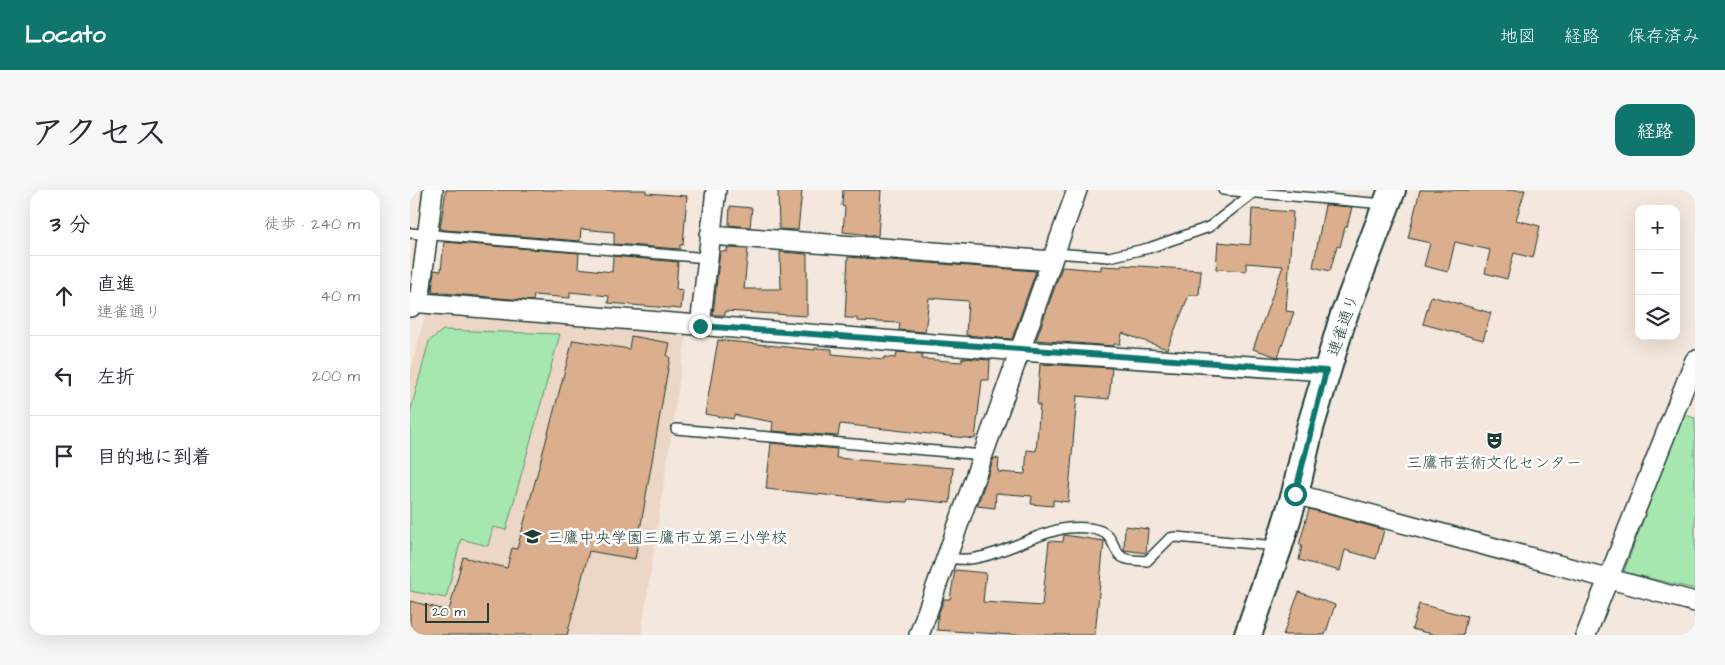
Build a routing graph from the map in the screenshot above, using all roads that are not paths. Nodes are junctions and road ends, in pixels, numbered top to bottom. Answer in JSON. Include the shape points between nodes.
{"nodes":[{"id":1,"x":434,"y":190,"type":"edge"},
{"id":2,"x":716,"y":190,"type":"edge"},
{"id":3,"x":1077,"y":190,"type":"edge"},
{"id":4,"x":1223,"y":190,"type":"edge"},
{"id":5,"x":1253,"y":193,"type":"junction"},
{"id":6,"x":1389,"y":197,"type":"edge"},
{"id":7,"x":419,"y":233,"type":"edge"},
{"id":8,"x":710,"y":235,"type":"junction"},
{"id":9,"x":1053,"y":257,"type":"junction"},
{"id":10,"x":708,"y":258,"type":"junction"},
{"id":11,"x":413,"y":305,"type":"edge"},
{"id":12,"x":700,"y":326,"type":"junction"},
{"id":13,"x":1021,"y":351,"type":"junction"},
{"id":14,"x":1695,"y":360,"type":"edge"},
{"id":15,"x":1326,"y":371,"type":"junction"},
{"id":16,"x":676,"y":429,"type":"dead end"},
{"id":17,"x":984,"y":455,"type":"junction"},
{"id":18,"x":1295,"y":494,"type":"junction"},
{"id":19,"x":1279,"y":546,"type":"junction"},
{"id":20,"x":947,"y":557,"type":"junction"},
{"id":21,"x":1606,"y":579,"type":"junction"},
{"id":22,"x":1695,"y":602,"type":"edge"},
{"id":23,"x":919,"y":635,"type":"edge"},
{"id":24,"x":1248,"y":635,"type":"edge"},
{"id":25,"x":1586,"y":635,"type":"edge"}],
"edges":[{"from":1,"to":7,"type":"street"},
{"from":2,"to":8,"type":"street"},
{"from":3,"to":9,"type":"street"},
{"from":4,"to":5,"type":"lane"},
{"from":5,"to":6,"type":"lane"},
{"from":5,"to":9,"type":"lane","via":[[1209,227],[1148,248],[1109,257]]},
{"from":6,"to":15,"type":"main road","name":"連雀通り"},
{"from":7,"to":10,"type":"lane"},
{"from":7,"to":11,"type":"street"},
{"from":8,"to":9,"type":"street"},
{"from":8,"to":10,"type":"street"},
{"from":9,"to":13,"type":"street"},
{"from":10,"to":12,"type":"street"},
{"from":11,"to":12,"type":"street"},
{"from":12,"to":13,"type":"street"},
{"from":13,"to":15,"type":"street"},
{"from":13,"to":17,"type":"street"},
{"from":14,"to":21,"type":"street"},
{"from":15,"to":18,"type":"main road","name":"連雀通り"},
{"from":16,"to":17,"type":"lane"},
{"from":17,"to":20,"type":"street"},
{"from":18,"to":19,"type":"main road","name":"連雀通り"},
{"from":18,"to":21,"type":"street"},
{"from":19,"to":20,"type":"lane","via":[[1176,537],[1170,538],[1147,562],[1120,556],[1108,536],[1101,531],[1069,528],[968,559]]},
{"from":19,"to":24,"type":"main road","name":"連雀通り"},
{"from":20,"to":23,"type":"street"},
{"from":21,"to":22,"type":"street"},
{"from":21,"to":25,"type":"street"}]}
